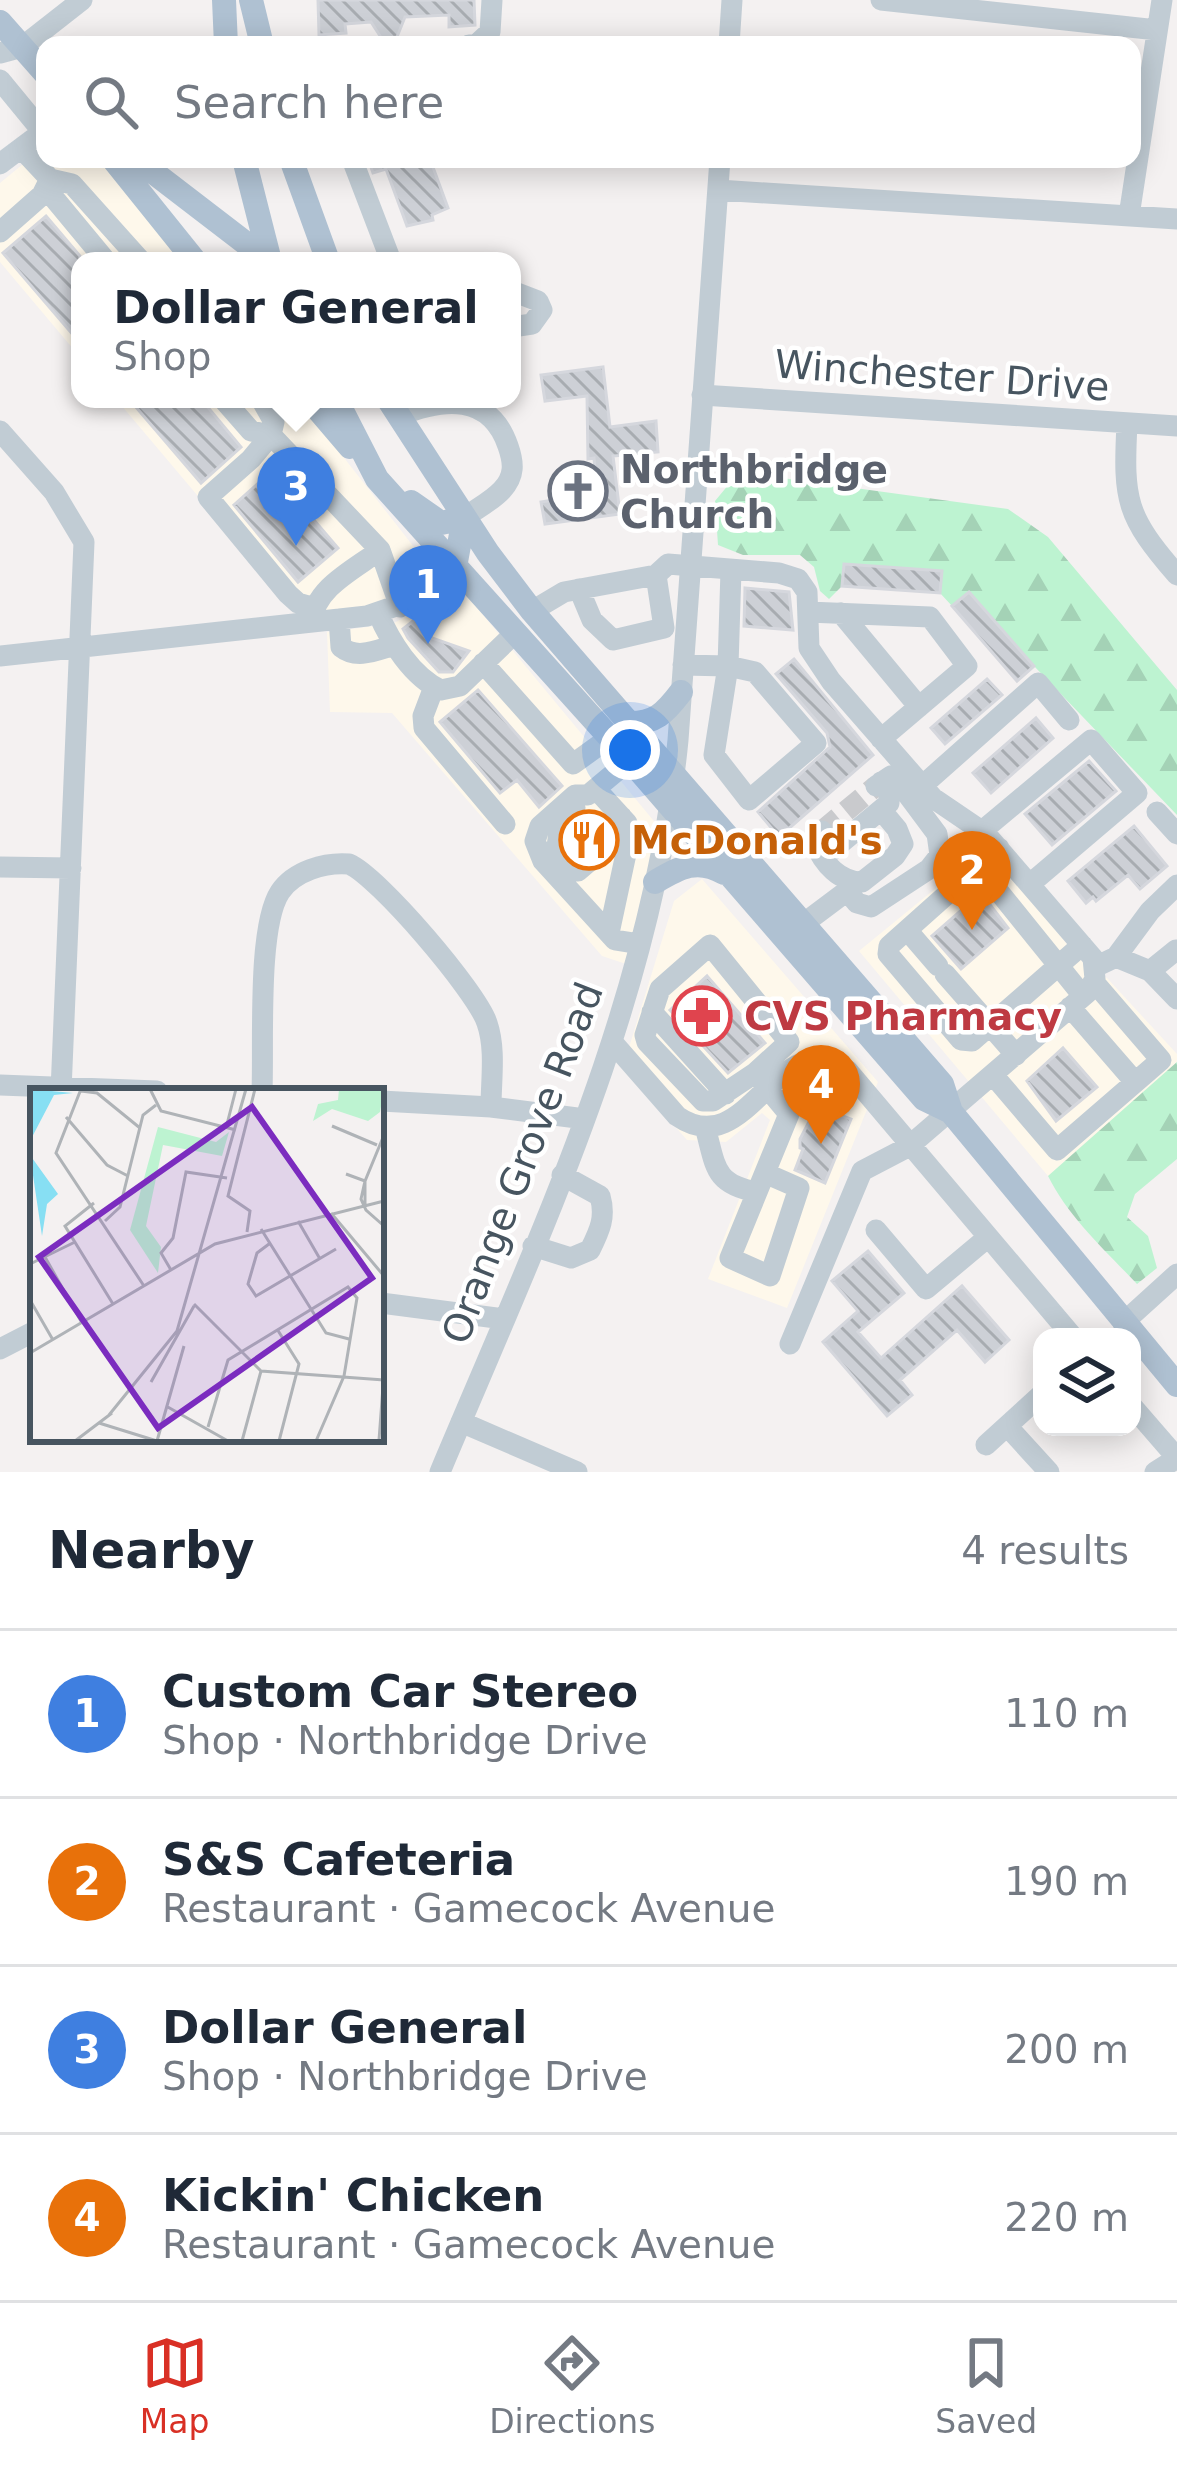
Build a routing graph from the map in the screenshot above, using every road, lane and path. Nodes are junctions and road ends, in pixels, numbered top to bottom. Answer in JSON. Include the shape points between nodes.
{"nodes":[{"id":1,"x":224,"y":0,"type":"edge"},
{"id":2,"x":251,"y":0,"type":"edge"},
{"id":3,"x":492,"y":0,"type":"edge"},
{"id":4,"x":732,"y":0,"type":"edge"},
{"id":5,"x":881,"y":0,"type":"edge"},
{"id":6,"x":1162,"y":0,"type":"edge"},
{"id":7,"x":70,"y":3,"type":"edge"},
{"id":8,"x":0,"y":22,"type":"edge"},
{"id":9,"x":1156,"y":30,"type":"junction"},
{"id":10,"x":226,"y":36,"type":"edge"},
{"id":11,"x":260,"y":36,"type":"edge"},
{"id":12,"x":486,"y":36,"type":"edge"},
{"id":13,"x":730,"y":36,"type":"edge"},
{"id":14,"x":11,"y":50,"type":"edge"},
{"id":15,"x":36,"y":67,"type":"edge"},
{"id":16,"x":0,"y":80,"type":"edge"},
{"id":17,"x":36,"y":122,"type":"edge"},
{"id":18,"x":1141,"y":133,"type":"edge"},
{"id":19,"x":36,"y":136,"type":"edge"},
{"id":20,"x":22,"y":148,"type":"junction"},
{"id":21,"x":0,"y":164,"type":"edge"},
{"id":22,"x":36,"y":164,"type":"edge"},
{"id":23,"x":40,"y":168,"type":"edge"},
{"id":24,"x":120,"y":168,"type":"edge"},
{"id":25,"x":157,"y":168,"type":"edge"},
{"id":26,"x":246,"y":168,"type":"edge"},
{"id":27,"x":295,"y":168,"type":"edge"},
{"id":28,"x":356,"y":168,"type":"edge"},
{"id":29,"x":719,"y":168,"type":"edge"},
{"id":30,"x":1136,"y":168,"type":"edge"},
{"id":31,"x":50,"y":179,"type":"junction"},
{"id":32,"x":718,"y":190,"type":"junction"},
{"id":33,"x":1129,"y":215,"type":"junction"},
{"id":34,"x":1177,"y":219,"type":"edge"},
{"id":35,"x":0,"y":232,"type":"edge"},
{"id":36,"x":99,"y":252,"type":"edge"},
{"id":37,"x":133,"y":252,"type":"edge"},
{"id":38,"x":188,"y":252,"type":"edge"},
{"id":39,"x":259,"y":252,"type":"edge"},
{"id":40,"x":268,"y":252,"type":"edge"},
{"id":41,"x":325,"y":252,"type":"edge"},
{"id":42,"x":388,"y":252,"type":"edge"},
{"id":43,"x":521,"y":294,"type":"edge"},
{"id":44,"x":521,"y":325,"type":"edge"},
{"id":45,"x":702,"y":395,"type":"junction"},
{"id":46,"x":231,"y":408,"type":"edge"},
{"id":47,"x":266,"y":408,"type":"edge"},
{"id":48,"x":317,"y":408,"type":"edge"},
{"id":49,"x":341,"y":408,"type":"edge"},
{"id":50,"x":393,"y":408,"type":"edge"},
{"id":51,"x":474,"y":408,"type":"edge"},
{"id":52,"x":1127,"y":424,"type":"junction"},
{"id":53,"x":1177,"y":427,"type":"edge"},
{"id":54,"x":0,"y":431,"type":"edge"},
{"id":55,"x":271,"y":435,"type":"junction"},
{"id":56,"x":377,"y":478,"type":"junction"},
{"id":57,"x":464,"y":518,"type":"junction"},
{"id":58,"x":380,"y":550,"type":"junction"},
{"id":59,"x":455,"y":567,"type":"junction"},
{"id":60,"x":692,"y":568,"type":"junction"},
{"id":61,"x":731,"y":570,"type":"junction"},
{"id":62,"x":656,"y":575,"type":"junction"},
{"id":63,"x":1177,"y":575,"type":"edge"},
{"id":64,"x":579,"y":589,"type":"junction"},
{"id":65,"x":389,"y":610,"type":"junction"},
{"id":66,"x":532,"y":610,"type":"junction"},
{"id":67,"x":808,"y":612,"type":"junction"},
{"id":68,"x":841,"y":614,"type":"junction"},
{"id":69,"x":312,"y":615,"type":"junction"},
{"id":70,"x":339,"y":620,"type":"junction"},
{"id":71,"x":514,"y":634,"type":"junction"},
{"id":72,"x":395,"y":645,"type":"junction"},
{"id":73,"x":82,"y":648,"type":"junction"},
{"id":74,"x":0,"y":656,"type":"edge"},
{"id":75,"x":484,"y":663,"type":"junction"},
{"id":76,"x":683,"y":665,"type":"junction"},
{"id":77,"x":728,"y":666,"type":"junction"},
{"id":78,"x":434,"y":687,"type":"junction"},
{"id":79,"x":681,"y":692,"type":"junction"},
{"id":80,"x":919,"y":707,"type":"junction"},
{"id":81,"x":1069,"y":720,"type":"dead end"},
{"id":82,"x":618,"y":730,"type":"junction"},
{"id":83,"x":881,"y":739,"type":"junction"},
{"id":84,"x":630,"y":760,"type":"junction"},
{"id":85,"x":674,"y":776,"type":"junction"},
{"id":86,"x":922,"y":786,"type":"junction"},
{"id":87,"x":588,"y":793,"type":"junction"},
{"id":88,"x":671,"y":809,"type":"junction"},
{"id":89,"x":882,"y":811,"type":"junction"},
{"id":90,"x":1157,"y":812,"type":"dead end"},
{"id":91,"x":621,"y":816,"type":"junction"},
{"id":92,"x":960,"y":816,"type":"junction"},
{"id":93,"x":505,"y":824,"type":"dead end"},
{"id":94,"x":822,"y":831,"type":"dead end"},
{"id":95,"x":982,"y":831,"type":"junction"},
{"id":96,"x":937,"y":834,"type":"junction"},
{"id":97,"x":1177,"y":834,"type":"edge"},
{"id":98,"x":999,"y":848,"type":"junction"},
{"id":99,"x":823,"y":858,"type":"junction"},
{"id":100,"x":979,"y":866,"type":"junction"},
{"id":101,"x":0,"y":867,"type":"edge"},
{"id":102,"x":71,"y":868,"type":"junction"},
{"id":103,"x":734,"y":879,"type":"junction"},
{"id":104,"x":655,"y":882,"type":"junction"},
{"id":105,"x":1030,"y":884,"type":"junction"},
{"id":106,"x":1177,"y":885,"type":"edge"},
{"id":107,"x":849,"y":887,"type":"junction"},
{"id":108,"x":803,"y":924,"type":"junction"},
{"id":109,"x":907,"y":930,"type":"junction"},
{"id":110,"x":608,"y":933,"type":"junction"},
{"id":111,"x":640,"y":944,"type":"junction"},
{"id":112,"x":1082,"y":945,"type":"junction"},
{"id":113,"x":1176,"y":950,"type":"edge"},
{"id":114,"x":1116,"y":957,"type":"junction"},
{"id":115,"x":1059,"y":965,"type":"junction"},
{"id":116,"x":1150,"y":971,"type":"junction"},
{"id":117,"x":1086,"y":988,"type":"junction"},
{"id":118,"x":1177,"y":999,"type":"edge"},
{"id":119,"x":652,"y":1012,"type":"junction"},
{"id":120,"x":991,"y":1024,"type":"junction"},
{"id":121,"x":614,"y":1044,"type":"junction"},
{"id":122,"x":1016,"y":1055,"type":"junction"},
{"id":123,"x":993,"y":1075,"type":"junction"},
{"id":124,"x":682,"y":1081,"type":"junction"},
{"id":125,"x":762,"y":1081,"type":"junction"},
{"id":126,"x":1135,"y":1082,"type":"junction"},
{"id":127,"x":0,"y":1084,"type":"edge"},
{"id":128,"x":49,"y":1088,"type":"edge"},
{"id":129,"x":61,"y":1088,"type":"edge"},
{"id":130,"x":262,"y":1088,"type":"edge"},
{"id":131,"x":726,"y":1094,"type":"junction"},
{"id":132,"x":663,"y":1100,"type":"junction"},
{"id":133,"x":384,"y":1101,"type":"edge"},
{"id":134,"x":490,"y":1107,"type":"junction"},
{"id":135,"x":950,"y":1112,"type":"junction"},
{"id":136,"x":585,"y":1119,"type":"junction"},
{"id":137,"x":706,"y":1127,"type":"junction"},
{"id":138,"x":908,"y":1147,"type":"junction"},
{"id":139,"x":562,"y":1175,"type":"junction"},
{"id":140,"x":876,"y":1230,"type":"dead end"},
{"id":141,"x":987,"y":1238,"type":"junction"},
{"id":142,"x":533,"y":1246,"type":"junction"},
{"id":143,"x":1173,"y":1286,"type":"edge"},
{"id":144,"x":384,"y":1303,"type":"edge"},
{"id":145,"x":504,"y":1319,"type":"junction"},
{"id":146,"x":1123,"y":1323,"type":"junction"},
{"id":147,"x":1064,"y":1328,"type":"edge"},
{"id":148,"x":30,"y":1334,"type":"edge"},
{"id":149,"x":790,"y":1344,"type":"dead end"},
{"id":150,"x":0,"y":1349,"type":"edge"},
{"id":151,"x":1177,"y":1385,"type":"edge"},
{"id":152,"x":1033,"y":1402,"type":"edge"},
{"id":153,"x":1141,"y":1416,"type":"edge"},
{"id":154,"x":461,"y":1422,"type":"junction"},
{"id":155,"x":1007,"y":1426,"type":"junction"},
{"id":156,"x":986,"y":1445,"type":"dead end"},
{"id":157,"x":1177,"y":1458,"type":"edge"},
{"id":158,"x":440,"y":1472,"type":"edge"},
{"id":159,"x":577,"y":1472,"type":"edge"},
{"id":160,"x":1049,"y":1472,"type":"edge"},
{"id":161,"x":1155,"y":1472,"type":"edge"}],
"edges":[{"from":1,"to":10,"type":"main road"},
{"from":2,"to":11,"type":"main road"},
{"from":3,"to":12,"type":"street"},
{"from":4,"to":13,"type":"street"},
{"from":5,"to":9,"type":"street"},
{"from":6,"to":9,"type":"street"},
{"from":7,"to":14,"type":"street"},
{"from":8,"to":14,"type":"main road"},
{"from":9,"to":18,"type":"street"},
{"from":14,"to":15,"type":"main road"},
{"from":16,"to":17,"type":"street"},
{"from":19,"to":20,"type":"street"},
{"from":20,"to":21,"type":"street"},
{"from":20,"to":22,"type":"street"},
{"from":23,"to":31,"type":"street"},
{"from":24,"to":38,"type":"main road"},
{"from":25,"to":39,"type":"main road"},
{"from":26,"to":40,"type":"main road"},
{"from":27,"to":41,"type":"main road"},
{"from":28,"to":42,"type":"street"},
{"from":29,"to":32,"type":"street","name":"Orange Grove Road"},
{"from":30,"to":33,"type":"street"},
{"from":31,"to":35,"type":"street"},
{"from":31,"to":36,"type":"street","via":[[53,197]]},
{"from":31,"to":37,"type":"street","via":[[73,184]]},
{"from":32,"to":33,"type":"street"},
{"from":32,"to":45,"type":"street","name":"Orange Grove Road"},
{"from":33,"to":34,"type":"street"},
{"from":43,"to":44,"type":"street","via":[[542,310]]},
{"from":45,"to":52,"type":"street","name":"Winchester Drive"},
{"from":45,"to":60,"type":"street","name":"Orange Grove Road"},
{"from":46,"to":55,"type":"street","via":[[251,431]]},
{"from":47,"to":55,"type":"street"},
{"from":48,"to":56,"type":"main road"},
{"from":49,"to":56,"type":"main road"},
{"from":50,"to":57,"type":"main road"},
{"from":51,"to":57,"type":"street","via":[[502,428],[513,462],[499,494]]},
{"from":52,"to":53,"type":"street","name":"Winchester Drive"},
{"from":52,"to":63,"type":"street","via":[[1124,478],[1134,518]]},
{"from":54,"to":73,"type":"street","via":[[55,492],[84,542]]},
{"from":55,"to":58,"type":"street"},
{"from":55,"to":69,"type":"street","via":[[208,497]]},
{"from":56,"to":57,"type":"main road","via":[[441,523]]},
{"from":56,"to":59,"type":"main road"},
{"from":57,"to":59,"type":"main road"},
{"from":57,"to":66,"type":"main road"},
{"from":58,"to":65,"type":"street"},
{"from":58,"to":69,"type":"street","via":[[324,592]]},
{"from":59,"to":65,"type":"street","via":[[422,597]]},
{"from":59,"to":66,"type":"main road","via":[[488,578]]},
{"from":59,"to":71,"type":"main road"},
{"from":60,"to":61,"type":"street"},
{"from":60,"to":62,"type":"street","via":[[668,564]]},
{"from":60,"to":76,"type":"street","name":"Orange Grove Road"},
{"from":61,"to":67,"type":"street","via":[[798,580]]},
{"from":61,"to":77,"type":"street"},
{"from":62,"to":64,"type":"street"},
{"from":62,"to":64,"type":"street","via":[[664,628],[613,640],[592,620]]},
{"from":64,"to":66,"type":"street"},
{"from":65,"to":70,"type":"street"},
{"from":65,"to":72,"type":"street"},
{"from":66,"to":82,"type":"main road"},
{"from":67,"to":68,"type":"street"},
{"from":67,"to":83,"type":"street","via":[[809,648]]},
{"from":68,"to":80,"type":"street"},
{"from":68,"to":80,"type":"street","via":[[930,617],[968,666]]},
{"from":69,"to":70,"type":"street"},
{"from":69,"to":73,"type":"street"},
{"from":70,"to":72,"type":"street","via":[[347,652]]},
{"from":71,"to":75,"type":"street"},
{"from":71,"to":82,"type":"main road"},
{"from":72,"to":78,"type":"street"},
{"from":73,"to":74,"type":"street"},
{"from":73,"to":102,"type":"street"},
{"from":75,"to":78,"type":"street","via":[[452,689]]},
{"from":75,"to":82,"type":"street","via":[[573,764]]},
{"from":76,"to":77,"type":"street"},
{"from":76,"to":79,"type":"street","name":"Orange Grove Road"},
{"from":77,"to":77,"type":"street","via":[[714,755],[749,800],[816,743],[755,672]]},
{"from":78,"to":93,"type":"street","via":[[424,728]]},
{"from":79,"to":82,"type":"main road","via":[[664,715]]},
{"from":79,"to":85,"type":"street","name":"Orange Grove Road"},
{"from":80,"to":83,"type":"street"},
{"from":81,"to":86,"type":"street","via":[[1038,683]]},
{"from":82,"to":84,"type":"main road"},
{"from":82,"to":85,"type":"main road"},
{"from":83,"to":86,"type":"street"},
{"from":84,"to":87,"type":"street"},
{"from":84,"to":88,"type":"main road"},
{"from":85,"to":88,"type":"street","name":"Orange Grove Road"},
{"from":85,"to":108,"type":"main road"},
{"from":86,"to":92,"type":"street"},
{"from":87,"to":91,"type":"street"},
{"from":87,"to":91,"type":"street","via":[[560,826],[556,854],[569,871],[620,835]]},
{"from":87,"to":110,"type":"street","via":[[540,826],[536,851]]},
{"from":88,"to":103,"type":"main road"},
{"from":88,"to":104,"type":"street","name":"Orange Grove Road"},
{"from":89,"to":96,"type":"street","via":[[890,796],[879,784],[891,776]]},
{"from":89,"to":99,"type":"street"},
{"from":89,"to":107,"type":"street","via":[[903,844]]},
{"from":90,"to":97,"type":"street"},
{"from":91,"to":110,"type":"street","via":[[630,840]]},
{"from":92,"to":95,"type":"street"},
{"from":92,"to":96,"type":"street"},
{"from":94,"to":99,"type":"street","via":[[815,843]]},
{"from":95,"to":98,"type":"street"},
{"from":95,"to":105,"type":"street","via":[[1091,740],[1137,793]]},
{"from":96,"to":107,"type":"street","via":[[940,855],[929,869],[884,901],[862,906]]},
{"from":98,"to":100,"type":"street"},
{"from":98,"to":105,"type":"street"},
{"from":99,"to":107,"type":"street"},
{"from":100,"to":109,"type":"street"},
{"from":100,"to":115,"type":"street"},
{"from":101,"to":102,"type":"street"},
{"from":102,"to":129,"type":"street"},
{"from":103,"to":104,"type":"main road","via":[[695,863]]},
{"from":103,"to":135,"type":"main road","via":[[924,1099]]},
{"from":104,"to":111,"type":"street","name":"Orange Grove Road"},
{"from":105,"to":112,"type":"street"},
{"from":106,"to":114,"type":"street"},
{"from":107,"to":108,"type":"street"},
{"from":108,"to":135,"type":"main road","via":[[942,1084]]},
{"from":109,"to":120,"type":"street"},
{"from":109,"to":120,"type":"street","via":[[888,954],[961,1040]]},
{"from":110,"to":111,"type":"street"},
{"from":111,"to":121,"type":"street","name":"Orange Grove Road"},
{"from":112,"to":115,"type":"street"},
{"from":112,"to":117,"type":"street"},
{"from":113,"to":116,"type":"street"},
{"from":114,"to":116,"type":"street"},
{"from":114,"to":117,"type":"street"},
{"from":115,"to":117,"type":"street"},
{"from":115,"to":120,"type":"street"},
{"from":116,"to":118,"type":"street"},
{"from":117,"to":122,"type":"street"},
{"from":117,"to":126,"type":"street"},
{"from":117,"to":126,"type":"street","via":[[1161,1060]]},
{"from":119,"to":124,"type":"street","via":[[647,1042]]},
{"from":119,"to":125,"type":"street","via":[[660,989],[710,945],[790,1042]]},
{"from":119,"to":131,"type":"street"},
{"from":120,"to":122,"type":"street"},
{"from":121,"to":132,"type":"street"},
{"from":121,"to":136,"type":"street","name":"Orange Grove Road"},
{"from":122,"to":123,"type":"street"},
{"from":123,"to":126,"type":"street","via":[[1057,1150]]},
{"from":123,"to":135,"type":"street"},
{"from":124,"to":131,"type":"street","via":[[703,1101]]},
{"from":124,"to":132,"type":"street"},
{"from":125,"to":131,"type":"street"},
{"from":125,"to":137,"type":"street","via":[[733,1119]]},
{"from":125,"to":137,"type":"street","via":[[789,1114],[761,1183],[733,1187],[721,1177]]},
{"from":125,"to":138,"type":"street","via":[[807,1059],[835,1061]]},
{"from":127,"to":128,"type":"street"},
{"from":130,"to":134,"type":"street","via":[[267,923],[292,880],[336,863],[375,881],[473,997],[492,1045]]},
{"from":132,"to":137,"type":"street","via":[[689,1124]]},
{"from":133,"to":134,"type":"street"},
{"from":134,"to":136,"type":"street"},
{"from":135,"to":138,"type":"street"},
{"from":135,"to":146,"type":"main road"},
{"from":136,"to":139,"type":"street","name":"Orange Grove Road"},
{"from":138,"to":141,"type":"street"},
{"from":138,"to":149,"type":"street","via":[[862,1171]]},
{"from":139,"to":142,"type":"street","name":"Orange Grove Road"},
{"from":139,"to":142,"type":"street","via":[[600,1196],[599,1232],[590,1250],[571,1258]]},
{"from":140,"to":141,"type":"street","via":[[926,1289]]},
{"from":141,"to":147,"type":"street"},
{"from":142,"to":145,"type":"street","name":"Orange Grove Road"},
{"from":143,"to":146,"type":"street"},
{"from":144,"to":145,"type":"street"},
{"from":145,"to":154,"type":"street","name":"Orange Grove Road"},
{"from":146,"to":151,"type":"main road"},
{"from":148,"to":150,"type":"street"},
{"from":152,"to":155,"type":"street"},
{"from":153,"to":157,"type":"street"},
{"from":154,"to":158,"type":"street","name":"Orange Grove Road"},
{"from":154,"to":159,"type":"street"},
{"from":155,"to":156,"type":"street"},
{"from":155,"to":160,"type":"street"},
{"from":157,"to":161,"type":"street"}]}
